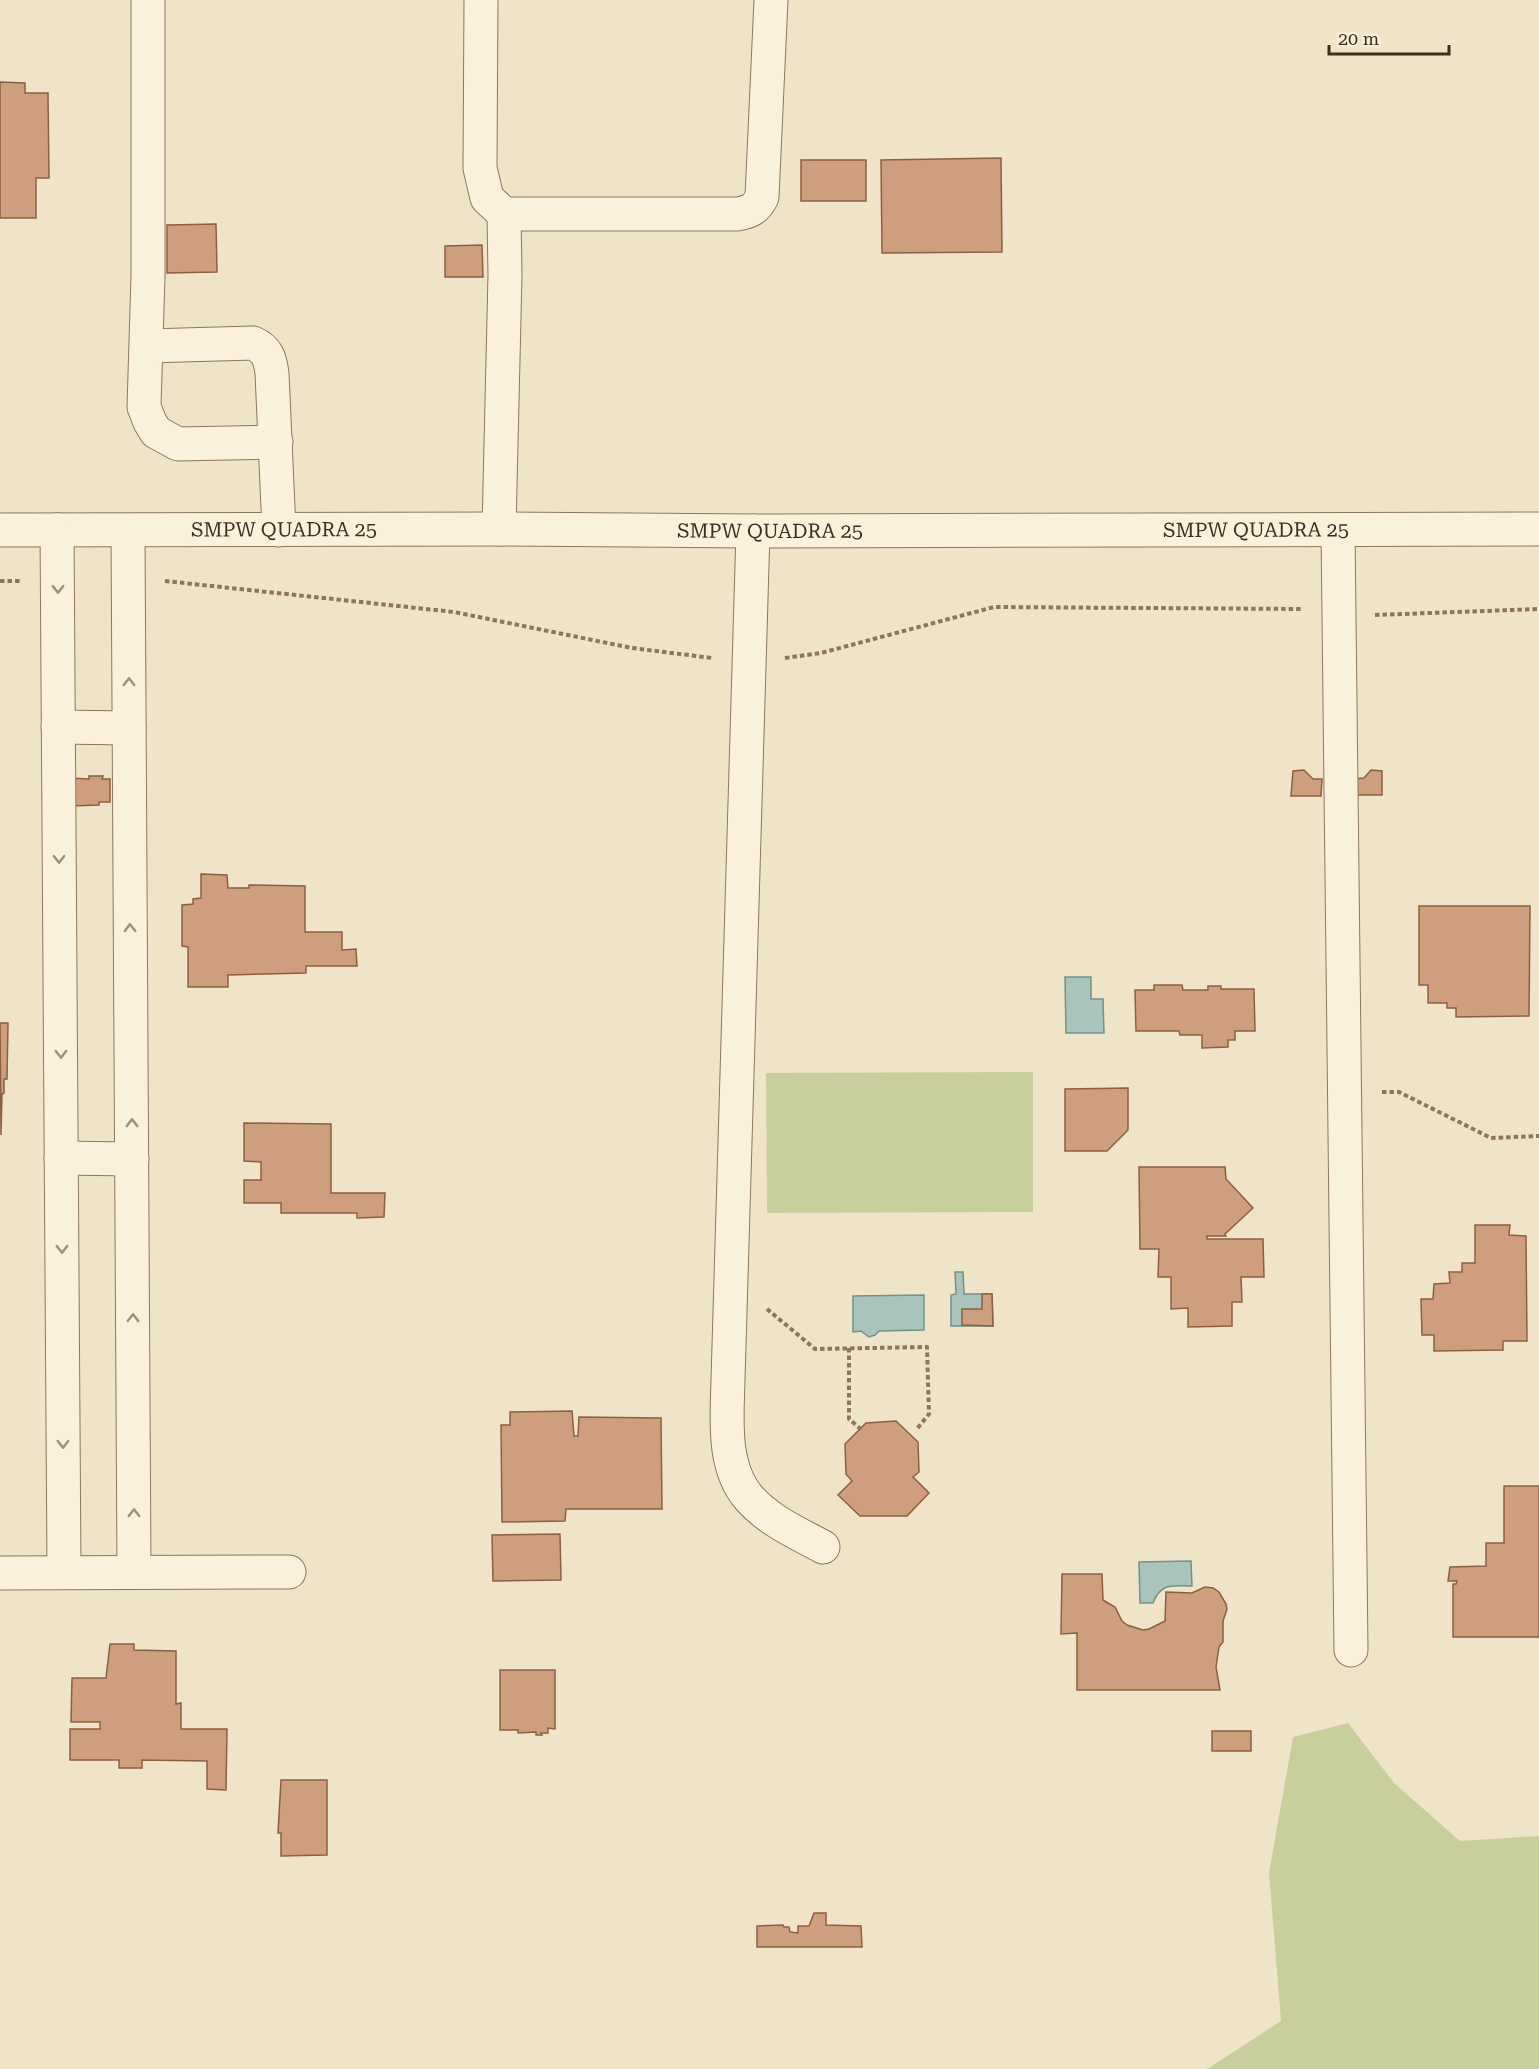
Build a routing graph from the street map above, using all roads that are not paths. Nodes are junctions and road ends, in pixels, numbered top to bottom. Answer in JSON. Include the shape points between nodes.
{"nodes":[{"id":1,"x":148,"y":0,"type":"edge"},
{"id":2,"x":481,"y":0,"type":"edge"},
{"id":3,"x":771,"y":0,"type":"edge"},
{"id":4,"x":504,"y":214,"type":"junction"},
{"id":5,"x":147,"y":346,"type":"junction"},
{"id":6,"x":276,"y":442,"type":"junction"},
{"id":7,"x":500,"y":529,"type":"junction"},
{"id":8,"x":1539,"y":529,"type":"edge"},
{"id":9,"x":0,"y":530,"type":"edge"},
{"id":10,"x":57,"y":530,"type":"junction"},
{"id":11,"x":279,"y":530,"type":"junction"},
{"id":12,"x":1338,"y":530,"type":"junction"},
{"id":13,"x":128,"y":531,"type":"junction"},
{"id":14,"x":753,"y":531,"type":"junction"},
{"id":15,"x":58,"y":727,"type":"junction"},
{"id":16,"x":129,"y":728,"type":"junction"},
{"id":17,"x":62,"y":1158,"type":"junction"},
{"id":18,"x":132,"y":1159,"type":"junction"},
{"id":19,"x":823,"y":1546,"type":"dead end"},
{"id":20,"x":64,"y":1572,"type":"junction"},
{"id":21,"x":134,"y":1572,"type":"junction"},
{"id":22,"x":289,"y":1572,"type":"dead end"},
{"id":23,"x":0,"y":1573,"type":"edge"},
{"id":24,"x":1352,"y":1650,"type":"dead end"}],
"edges":[{"from":1,"to":5,"type":"street"},
{"from":2,"to":4,"type":"street","via":[[480,168],[487,198]]},
{"from":3,"to":4,"type":"street","via":[[762,197],[758,207],[737,214]]},
{"from":4,"to":7,"type":"street"},
{"from":5,"to":6,"type":"street","via":[[144,407],[156,432],[178,444]]},
{"from":5,"to":6,"type":"street","via":[[253,343],[266,351],[270,359]]},
{"from":6,"to":11,"type":"street"},
{"from":7,"to":11,"type":"street","name":"SMPW QUADRA 25"},
{"from":7,"to":14,"type":"street","name":"SMPW QUADRA 25"},
{"from":8,"to":12,"type":"street","name":"SMPW QUADRA 25"},
{"from":9,"to":10,"type":"street","name":"SMPW QUADRA 25"},
{"from":10,"to":13,"type":"street","name":"SMPW QUADRA 25"},
{"from":10,"to":15,"type":"street","one_way":true},
{"from":11,"to":13,"type":"street","name":"SMPW QUADRA 25"},
{"from":12,"to":14,"type":"street","name":"SMPW QUADRA 25"},
{"from":12,"to":24,"type":"street"},
{"from":16,"to":13,"type":"street","one_way":true},
{"from":14,"to":19,"type":"street","via":[[727,1416],[730,1457],[748,1497],[784,1526]]},
{"from":15,"to":16,"type":"street"},
{"from":15,"to":17,"type":"street","one_way":true},
{"from":18,"to":16,"type":"street","one_way":true},
{"from":17,"to":18,"type":"street"},
{"from":17,"to":20,"type":"street","one_way":true},
{"from":21,"to":18,"type":"street","one_way":true},
{"from":20,"to":21,"type":"street"},
{"from":20,"to":23,"type":"street"},
{"from":21,"to":22,"type":"street"}]}
